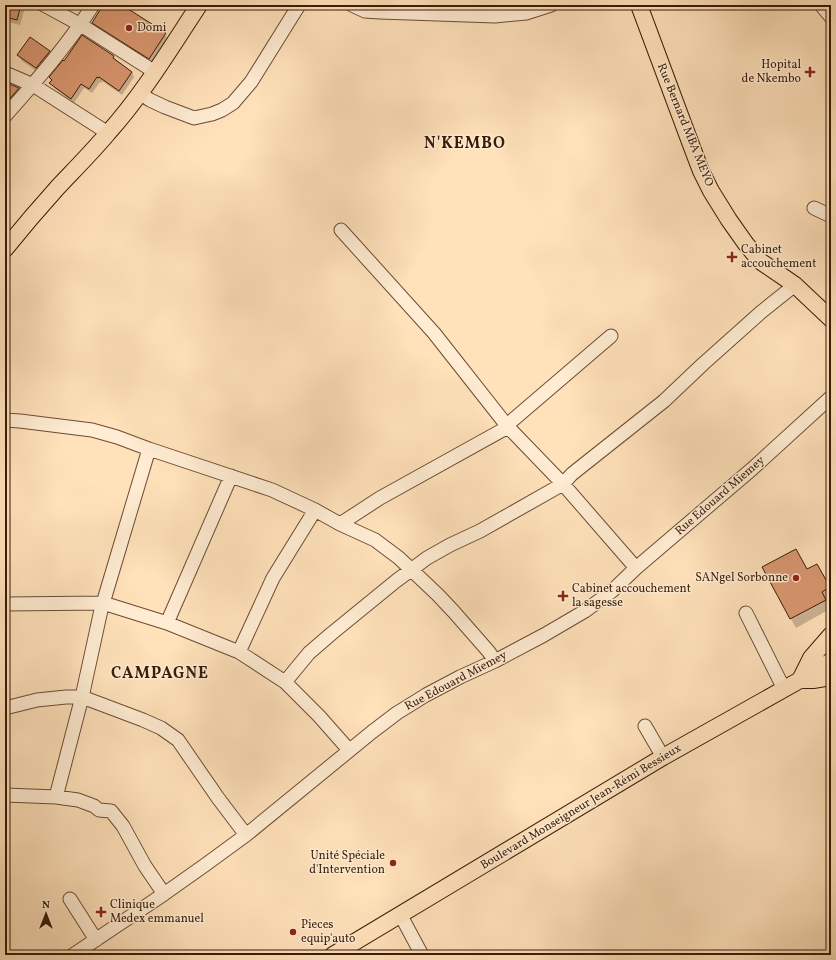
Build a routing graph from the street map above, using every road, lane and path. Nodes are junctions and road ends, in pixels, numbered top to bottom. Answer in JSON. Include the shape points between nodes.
{"nodes":[{"id":1,"x":44,"y":5,"type":"edge"},
{"id":2,"x":93,"y":5,"type":"edge"},
{"id":3,"x":199,"y":5,"type":"edge"},
{"id":4,"x":299,"y":5,"type":"edge"},
{"id":5,"x":551,"y":5,"type":"edge"},
{"id":6,"x":639,"y":5,"type":"edge"},
{"id":7,"x":821,"y":5,"type":"edge"},
{"id":8,"x":354,"y":6,"type":"edge"},
{"id":9,"x":526,"y":9,"type":"edge"},
{"id":10,"x":831,"y":17,"type":"edge"},
{"id":11,"x":81,"y":25,"type":"junction"},
{"id":12,"x":155,"y":72,"type":"junction"},
{"id":13,"x":5,"y":73,"type":"edge"},
{"id":14,"x":33,"y":85,"type":"junction"},
{"id":15,"x":140,"y":93,"type":"junction"},
{"id":16,"x":5,"y":116,"type":"edge"},
{"id":17,"x":108,"y":133,"type":"junction"},
{"id":18,"x":814,"y":208,"type":"dead end"},
{"id":19,"x":831,"y":216,"type":"edge"},
{"id":20,"x":341,"y":230,"type":"dead end"},
{"id":21,"x":5,"y":249,"type":"edge"},
{"id":22,"x":795,"y":285,"type":"junction"},
{"id":23,"x":831,"y":318,"type":"edge"},
{"id":24,"x":611,"y":336,"type":"dead end"},
{"id":25,"x":831,"y":397,"type":"edge"},
{"id":26,"x":5,"y":420,"type":"edge"},
{"id":27,"x":507,"y":426,"type":"junction"},
{"id":28,"x":149,"y":449,"type":"junction"},
{"id":29,"x":231,"y":476,"type":"junction"},
{"id":30,"x":563,"y":484,"type":"junction"},
{"id":31,"x":315,"y":510,"type":"junction"},
{"id":32,"x":340,"y":524,"type":"junction"},
{"id":33,"x":636,"y":568,"type":"junction"},
{"id":34,"x":412,"y":570,"type":"junction"},
{"id":35,"x":103,"y":603,"type":"junction"},
{"id":36,"x":5,"y":604,"type":"edge"},
{"id":37,"x":746,"y":613,"type":"dead end"},
{"id":38,"x":168,"y":623,"type":"junction"},
{"id":39,"x":831,"y":635,"type":"edge"},
{"id":40,"x":239,"y":652,"type":"junction"},
{"id":41,"x":495,"y":661,"type":"junction"},
{"id":42,"x":831,"y":661,"type":"edge"},
{"id":43,"x":831,"y":677,"type":"edge"},
{"id":44,"x":800,"y":680,"type":"junction"},
{"id":45,"x":285,"y":682,"type":"junction"},
{"id":46,"x":784,"y":689,"type":"junction"},
{"id":47,"x":82,"y":697,"type":"junction"},
{"id":48,"x":5,"y":708,"type":"edge"},
{"id":49,"x":644,"y":726,"type":"dead end"},
{"id":50,"x":349,"y":750,"type":"junction"},
{"id":51,"x":663,"y":757,"type":"junction"},
{"id":52,"x":5,"y":795,"type":"edge"},
{"id":53,"x":56,"y":797,"type":"junction"},
{"id":54,"x":246,"y":835,"type":"junction"},
{"id":55,"x":164,"y":894,"type":"junction"},
{"id":56,"x":70,"y":899,"type":"dead end"},
{"id":57,"x":400,"y":914,"type":"junction"},
{"id":58,"x":96,"y":940,"type":"junction"},
{"id":59,"x":73,"y":955,"type":"edge"},
{"id":60,"x":332,"y":955,"type":"edge"},
{"id":61,"x":422,"y":955,"type":"edge"}],
"edges":[{"from":1,"to":11,"type":"street"},
{"from":2,"to":11,"type":"street"},
{"from":3,"to":12,"type":"main road"},
{"from":4,"to":15,"type":"street","via":[[251,82],[233,103],[222,110],[194,118],[165,107]]},
{"from":5,"to":9,"type":"street"},
{"from":6,"to":22,"type":"main road","name":"Rue Bernard MBA MEYO","via":[[692,150],[711,191],[733,226],[760,261]]},
{"from":7,"to":10,"type":"street"},
{"from":8,"to":9,"type":"street","via":[[365,11],[495,16]]},
{"from":11,"to":12,"type":"street"},
{"from":11,"to":14,"type":"street"},
{"from":12,"to":15,"type":"main road"},
{"from":13,"to":14,"type":"street"},
{"from":14,"to":16,"type":"street"},
{"from":14,"to":17,"type":"street"},
{"from":15,"to":17,"type":"main road"},
{"from":17,"to":21,"type":"main road","via":[[35,212]]},
{"from":18,"to":19,"type":"street"},
{"from":20,"to":27,"type":"street","via":[[434,333]]},
{"from":22,"to":23,"type":"main road","name":"Rue Bernard MBA MEYO"},
{"from":22,"to":30,"type":"street","via":[[760,313],[664,401],[572,474]]},
{"from":24,"to":27,"type":"street"},
{"from":25,"to":33,"type":"street","name":"Rue Edouard Miemey"},
{"from":26,"to":28,"type":"street","via":[[92,430]]},
{"from":27,"to":30,"type":"street"},
{"from":27,"to":32,"type":"street","via":[[380,498]]},
{"from":28,"to":29,"type":"street"},
{"from":28,"to":35,"type":"street"},
{"from":29,"to":31,"type":"street","via":[[272,490]]},
{"from":29,"to":38,"type":"street"},
{"from":30,"to":33,"type":"street"},
{"from":30,"to":34,"type":"street","via":[[427,558]]},
{"from":31,"to":32,"type":"street"},
{"from":31,"to":40,"type":"street","via":[[273,578]]},
{"from":32,"to":34,"type":"street","via":[[375,540]]},
{"from":33,"to":41,"type":"street","name":"Rue Edouard Miemey","via":[[612,591],[585,611]]},
{"from":34,"to":41,"type":"street","via":[[454,612]]},
{"from":34,"to":45,"type":"street","via":[[309,653]]},
{"from":35,"to":36,"type":"street"},
{"from":35,"to":38,"type":"street"},
{"from":35,"to":47,"type":"street"},
{"from":37,"to":46,"type":"street"},
{"from":38,"to":40,"type":"street"},
{"from":39,"to":44,"type":"main road","via":[[811,658]]},
{"from":40,"to":45,"type":"street"},
{"from":41,"to":50,"type":"street","name":"Rue Edouard Miemey","via":[[426,695],[397,713]]},
{"from":42,"to":44,"type":"main road","name":"Boulevard Monseigneur Jean-Rémi Bessieux"},
{"from":43,"to":44,"type":"main road"},
{"from":44,"to":46,"type":"main road","name":"Boulevard Monseigneur Jean-Rémi Bessieux"},
{"from":45,"to":50,"type":"street"},
{"from":46,"to":51,"type":"main road","name":"Boulevard Monseigneur Jean-Rémi Bessieux"},
{"from":47,"to":48,"type":"street","via":[[38,700]]},
{"from":47,"to":53,"type":"street"},
{"from":47,"to":54,"type":"street","via":[[149,722],[178,740]]},
{"from":49,"to":51,"type":"street"},
{"from":50,"to":54,"type":"street","name":"Rue Edouard Miemey"},
{"from":51,"to":57,"type":"main road","name":"Boulevard Monseigneur Jean-Rémi Bessieux"},
{"from":52,"to":53,"type":"street"},
{"from":53,"to":55,"type":"street","via":[[78,800],[99,810],[111,811],[123,826]]},
{"from":54,"to":55,"type":"street","name":"Rue Edouard Miemey"},
{"from":55,"to":58,"type":"street","name":"Rue Edouard Miemey"},
{"from":56,"to":58,"type":"street"},
{"from":57,"to":60,"type":"main road","name":"Boulevard Monseigneur Jean-Rémi Bessieux"},
{"from":57,"to":61,"type":"street"},
{"from":58,"to":59,"type":"street","name":"Rue Edouard Miemey"}]}
